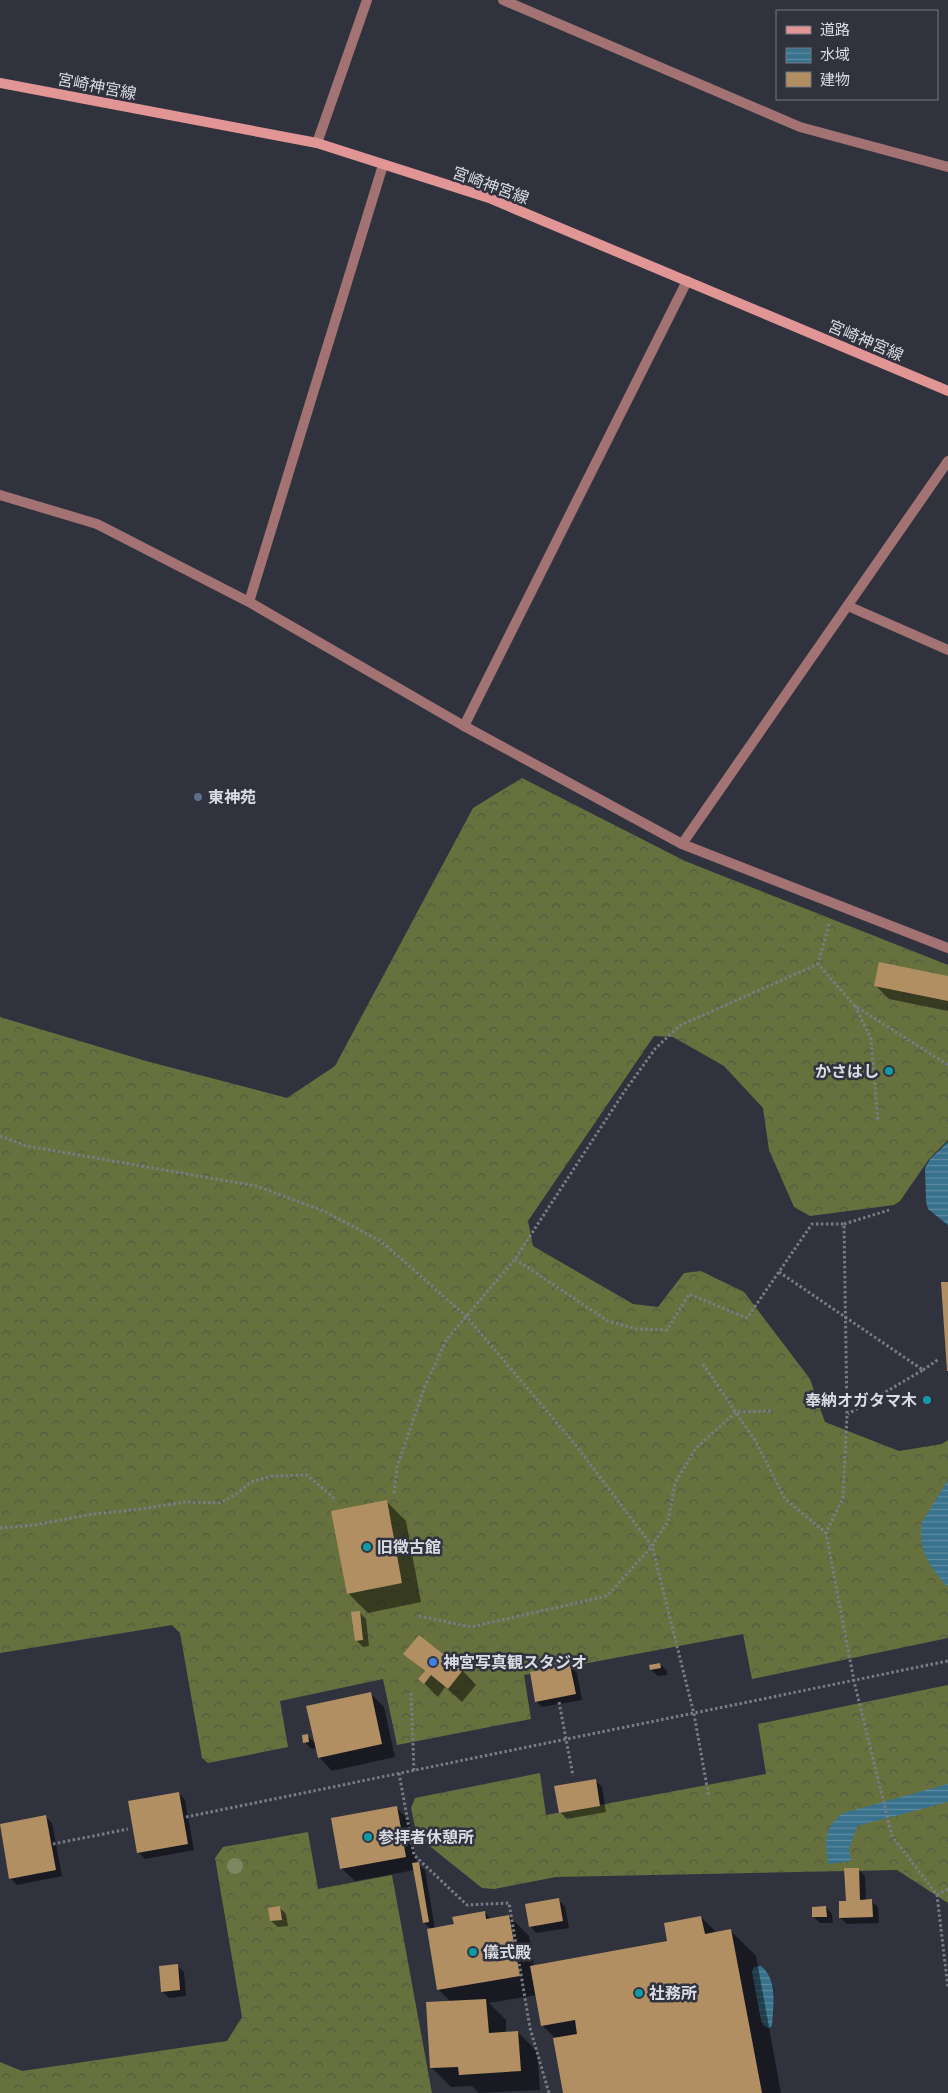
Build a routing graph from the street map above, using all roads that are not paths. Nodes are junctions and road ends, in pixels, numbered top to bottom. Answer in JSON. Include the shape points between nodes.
{"nodes":[{"id":1,"x":367,"y":0,"type":"edge"},
{"id":2,"x":503,"y":0,"type":"edge"},
{"id":3,"x":0,"y":83,"type":"edge"},
{"id":4,"x":317,"y":142,"type":"junction"},
{"id":5,"x":383,"y":165,"type":"junction"},
{"id":6,"x":948,"y":166,"type":"edge"},
{"id":7,"x":687,"y":281,"type":"junction"},
{"id":8,"x":948,"y":391,"type":"edge"},
{"id":9,"x":948,"y":461,"type":"edge"},
{"id":10,"x":0,"y":495,"type":"edge"},
{"id":11,"x":249,"y":602,"type":"junction"},
{"id":12,"x":848,"y":606,"type":"junction"},
{"id":13,"x":948,"y":650,"type":"edge"},
{"id":14,"x":464,"y":726,"type":"junction"},
{"id":15,"x":682,"y":844,"type":"junction"},
{"id":16,"x":948,"y":948,"type":"edge"}],
"edges":[{"from":1,"to":4,"type":"street"},
{"from":2,"to":6,"type":"street","via":[[800,127]]},
{"from":3,"to":4,"type":"main road","name":"宮崎神宮線"},
{"from":4,"to":5,"type":"main road","name":"宮崎神宮線"},
{"from":5,"to":7,"type":"main road","name":"宮崎神宮線","via":[[488,198]]},
{"from":5,"to":11,"type":"street"},
{"from":7,"to":8,"type":"main road","name":"宮崎神宮線"},
{"from":7,"to":14,"type":"street"},
{"from":9,"to":12,"type":"street"},
{"from":10,"to":11,"type":"street","via":[[97,524]]},
{"from":11,"to":14,"type":"street"},
{"from":12,"to":13,"type":"street"},
{"from":12,"to":15,"type":"street"},
{"from":14,"to":15,"type":"street"},
{"from":15,"to":16,"type":"street"}]}
